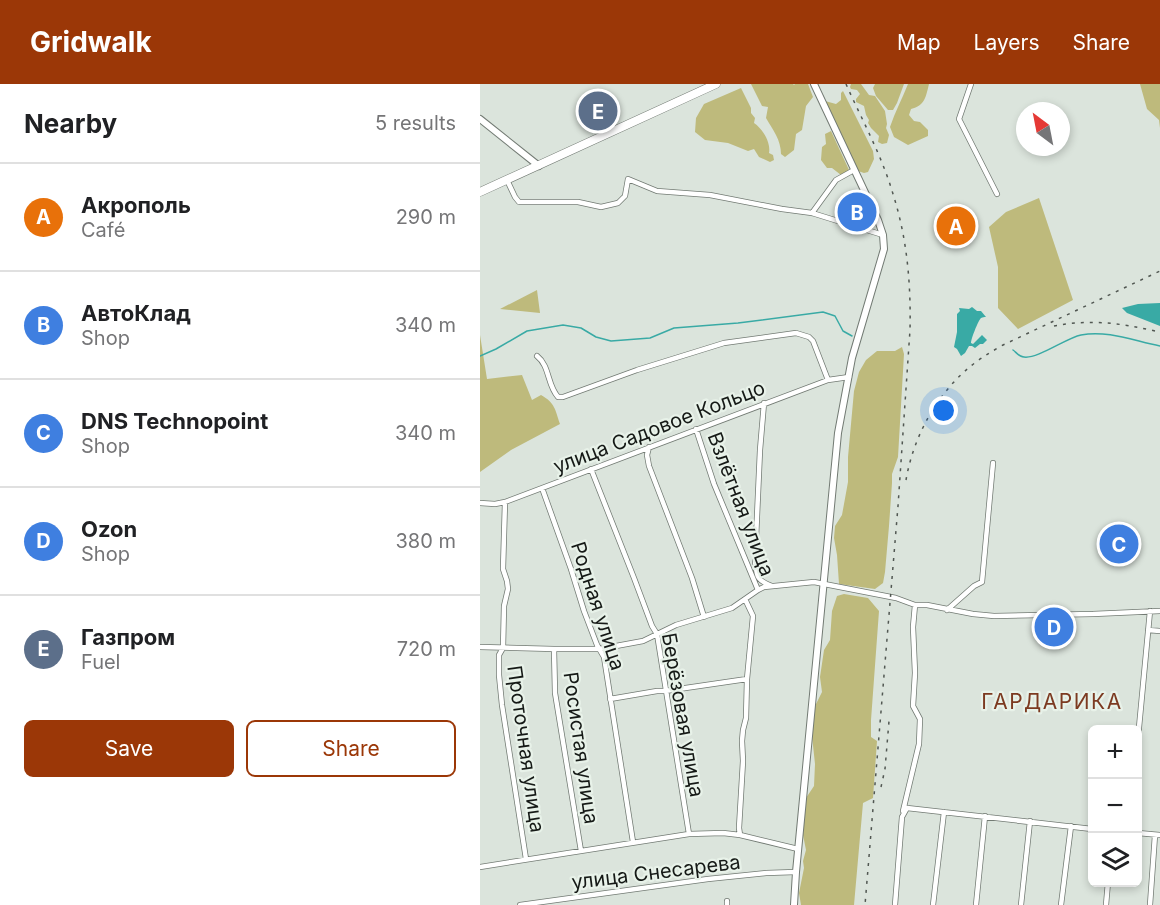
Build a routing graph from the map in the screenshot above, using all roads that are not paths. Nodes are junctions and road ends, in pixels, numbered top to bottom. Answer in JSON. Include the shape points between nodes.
{"nodes":[{"id":1,"x":716,"y":84,"type":"edge"},
{"id":2,"x":814,"y":84,"type":"edge"},
{"id":3,"x":971,"y":84,"type":"edge"},
{"id":4,"x":480,"y":119,"type":"edge"},
{"id":5,"x":539,"y":166,"type":"junction"},
{"id":6,"x":854,"y":170,"type":"junction"},
{"id":7,"x":507,"y":180,"type":"junction"},
{"id":8,"x":480,"y":192,"type":"edge"},
{"id":9,"x":997,"y":194,"type":"dead end"},
{"id":10,"x":812,"y":213,"type":"junction"},
{"id":11,"x":883,"y":235,"type":"junction"},
{"id":12,"x":537,"y":356,"type":"dead end"},
{"id":13,"x":849,"y":377,"type":"junction"},
{"id":14,"x":828,"y":380,"type":"junction"},
{"id":15,"x":764,"y":403,"type":"junction"},
{"id":16,"x":696,"y":429,"type":"junction"},
{"id":17,"x":649,"y":447,"type":"junction"},
{"id":18,"x":993,"y":463,"type":"dead end"},
{"id":19,"x":591,"y":469,"type":"junction"},
{"id":20,"x":542,"y":488,"type":"junction"},
{"id":21,"x":505,"y":502,"type":"junction"},
{"id":22,"x":480,"y":503,"type":"edge"},
{"id":23,"x":824,"y":584,"type":"junction"},
{"id":24,"x":773,"y":586,"type":"junction"},
{"id":25,"x":758,"y":590,"type":"junction"},
{"id":26,"x":746,"y":599,"type":"junction"},
{"id":27,"x":915,"y":605,"type":"junction"},
{"id":28,"x":946,"y":610,"type":"junction"},
{"id":29,"x":1150,"y":611,"type":"junction"},
{"id":30,"x":1160,"y":611,"type":"edge"},
{"id":31,"x":704,"y":617,"type":"junction"},
{"id":32,"x":1148,"y":630,"type":"junction"},
{"id":33,"x":1160,"y":631,"type":"edge"},
{"id":34,"x":657,"y":634,"type":"junction"},
{"id":35,"x":480,"y":647,"type":"edge"},
{"id":36,"x":502,"y":648,"type":"junction"},
{"id":37,"x":554,"y":649,"type":"junction"},
{"id":38,"x":600,"y":649,"type":"junction"},
{"id":39,"x":747,"y":679,"type":"junction"},
{"id":40,"x":665,"y":691,"type":"junction"},
{"id":41,"x":610,"y":699,"type":"junction"},
{"id":42,"x":1138,"y":725,"type":"edge"},
{"id":43,"x":944,"y":812,"type":"junction"},
{"id":44,"x":984,"y":816,"type":"junction"},
{"id":45,"x":902,"y":817,"type":"junction"},
{"id":46,"x":1030,"y":821,"type":"junction"},
{"id":47,"x":1071,"y":826,"type":"junction"},
{"id":48,"x":1088,"y":828,"type":"edge"},
{"id":49,"x":1142,"y":833,"type":"edge"},
{"id":50,"x":688,"y":834,"type":"junction"},
{"id":51,"x":740,"y":835,"type":"junction"},
{"id":52,"x":1158,"y":835,"type":"edge"},
{"id":53,"x":633,"y":842,"type":"junction"},
{"id":54,"x":798,"y":849,"type":"junction"},
{"id":55,"x":581,"y":851,"type":"junction"},
{"id":56,"x":526,"y":859,"type":"junction"},
{"id":57,"x":480,"y":867,"type":"edge"},
{"id":58,"x":796,"y":872,"type":"junction"},
{"id":59,"x":1108,"y":887,"type":"edge"},
{"id":60,"x":520,"y":905,"type":"edge"},
{"id":61,"x":794,"y":905,"type":"edge"},
{"id":62,"x":895,"y":905,"type":"edge"},
{"id":63,"x":933,"y":905,"type":"edge"},
{"id":64,"x":976,"y":905,"type":"edge"},
{"id":65,"x":1021,"y":905,"type":"edge"},
{"id":66,"x":1061,"y":905,"type":"edge"},
{"id":67,"x":1106,"y":905,"type":"edge"},
{"id":68,"x":1150,"y":905,"type":"edge"}],
"edges":[{"from":1,"to":5,"type":"highway"},
{"from":2,"to":6,"type":"street"},
{"from":3,"to":9,"type":"street","via":[[960,119]]},
{"from":4,"to":5,"type":"street"},
{"from":5,"to":7,"type":"highway"},
{"from":6,"to":10,"type":"street","via":[[836,180]]},
{"from":6,"to":11,"type":"street"},
{"from":7,"to":8,"type":"highway"},
{"from":7,"to":10,"type":"street","via":[[519,202],[578,202],[601,207],[618,203],[626,196],[628,179],[657,191],[710,195]]},
{"from":10,"to":11,"type":"street"},
{"from":11,"to":13,"type":"street","via":[[884,249]]},
{"from":12,"to":14,"type":"street","via":[[554,392],[562,397],[724,343],[796,333],[813,341]]},
{"from":13,"to":14,"type":"street","name":"улица Садовое Кольцо"},
{"from":13,"to":23,"type":"street","via":[[838,433]]},
{"from":14,"to":15,"type":"street","name":"улица Садовое Кольцо"},
{"from":15,"to":16,"type":"street","name":"улица Садовое Кольцо"},
{"from":15,"to":24,"type":"street","via":[[755,561],[759,580]]},
{"from":16,"to":17,"type":"street","name":"улица Садовое Кольцо"},
{"from":16,"to":25,"type":"street","name":"Взлётная улица"},
{"from":17,"to":19,"type":"street","name":"улица Садовое Кольцо"},
{"from":17,"to":31,"type":"street","via":[[649,466]]},
{"from":18,"to":28,"type":"street","via":[[982,582]]},
{"from":19,"to":20,"type":"street","name":"улица Садовое Кольцо"},
{"from":19,"to":34,"type":"street","name":"Берёзовая улица"},
{"from":20,"to":21,"type":"street","name":"улица Садовое Кольцо"},
{"from":20,"to":38,"type":"street","name":"Родная улица"},
{"from":21,"to":22,"type":"street","name":"улица Садовое Кольцо"},
{"from":21,"to":36,"type":"street","name":"Проточная улица","via":[[503,569],[508,589]]},
{"from":23,"to":24,"type":"street"},
{"from":23,"to":27,"type":"street"},
{"from":23,"to":54,"type":"street"},
{"from":24,"to":25,"type":"street"},
{"from":25,"to":26,"type":"street"},
{"from":26,"to":31,"type":"street"},
{"from":26,"to":39,"type":"street","via":[[753,616]]},
{"from":27,"to":28,"type":"street"},
{"from":27,"to":45,"type":"street","via":[[914,706],[920,719],[919,744]]},
{"from":28,"to":29,"type":"street","via":[[1033,616]]},
{"from":29,"to":30,"type":"street"},
{"from":29,"to":32,"type":"street"},
{"from":31,"to":34,"type":"street"},
{"from":32,"to":33,"type":"street"},
{"from":32,"to":42,"type":"street"},
{"from":34,"to":38,"type":"street","via":[[643,641]]},
{"from":34,"to":40,"type":"street","name":"Берёзовая улица"},
{"from":35,"to":36,"type":"street"},
{"from":36,"to":37,"type":"street"},
{"from":36,"to":56,"type":"street","name":"Проточная улица","via":[[502,705]]},
{"from":37,"to":38,"type":"street"},
{"from":37,"to":55,"type":"street","name":"Росистая улица","via":[[555,693]]},
{"from":38,"to":41,"type":"street","name":"Родная улица"},
{"from":39,"to":40,"type":"street"},
{"from":39,"to":51,"type":"street"},
{"from":40,"to":41,"type":"street"},
{"from":40,"to":50,"type":"street","name":"Берёзовая улица"},
{"from":41,"to":53,"type":"street","name":"Родная улица"},
{"from":43,"to":44,"type":"street"},
{"from":43,"to":45,"type":"street","via":[[907,808]]},
{"from":43,"to":63,"type":"street"},
{"from":44,"to":46,"type":"street"},
{"from":44,"to":64,"type":"street"},
{"from":45,"to":62,"type":"street"},
{"from":46,"to":47,"type":"street"},
{"from":46,"to":65,"type":"street"},
{"from":47,"to":48,"type":"street"},
{"from":47,"to":66,"type":"street"},
{"from":49,"to":52,"type":"street"},
{"from":50,"to":51,"type":"street"},
{"from":50,"to":53,"type":"street"},
{"from":51,"to":54,"type":"street"},
{"from":52,"to":68,"type":"street"},
{"from":53,"to":55,"type":"street"},
{"from":54,"to":58,"type":"street"},
{"from":55,"to":56,"type":"street"},
{"from":56,"to":57,"type":"street"},
{"from":58,"to":60,"type":"street","name":"улица Снесарева","via":[[708,879]]},
{"from":58,"to":61,"type":"street"},
{"from":59,"to":67,"type":"street"}]}
